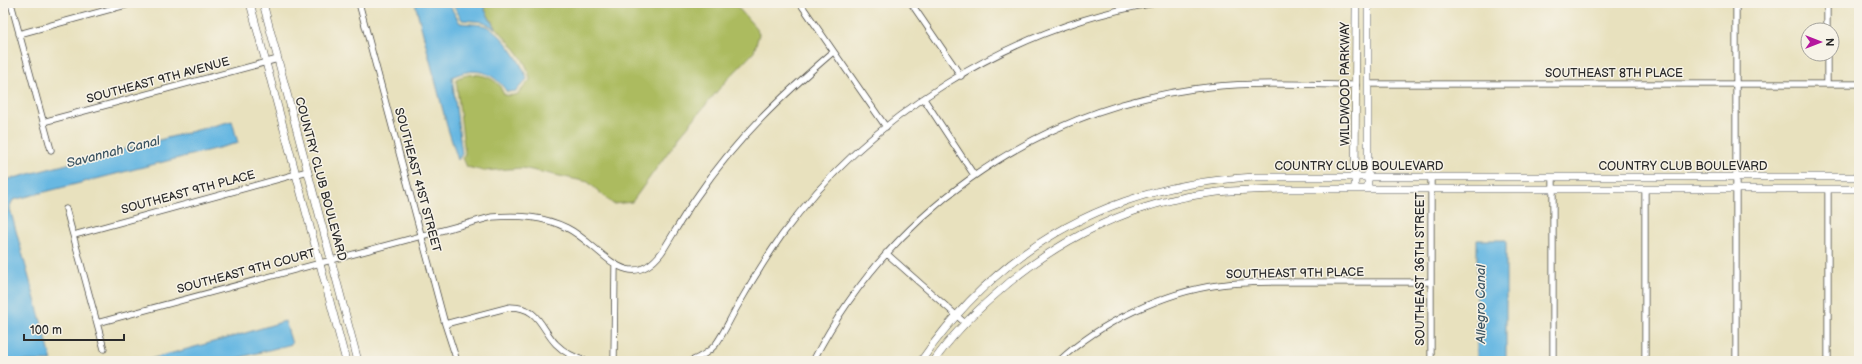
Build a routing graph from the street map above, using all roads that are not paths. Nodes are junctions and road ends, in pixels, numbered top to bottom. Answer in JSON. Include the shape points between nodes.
{"nodes":[{"id":1,"x":133,"y":3,"type":"edge"},
{"id":2,"x":250,"y":3,"type":"edge"},
{"id":3,"x":263,"y":3,"type":"edge"},
{"id":4,"x":359,"y":3,"type":"edge"},
{"id":5,"x":800,"y":3,"type":"edge"},
{"id":6,"x":911,"y":3,"type":"edge"},
{"id":7,"x":1155,"y":3,"type":"edge"},
{"id":8,"x":1356,"y":3,"type":"edge"},
{"id":9,"x":1368,"y":3,"type":"edge"},
{"id":10,"x":1736,"y":3,"type":"edge"},
{"id":11,"x":1827,"y":3,"type":"edge"},
{"id":12,"x":12,"y":7,"type":"dead end"},
{"id":13,"x":1827,"y":22,"type":"edge"},
{"id":14,"x":19,"y":34,"type":"junction"},
{"id":15,"x":833,"y":52,"type":"junction"},
{"id":16,"x":278,"y":59,"type":"junction"},
{"id":17,"x":266,"y":62,"type":"junction"},
{"id":18,"x":1827,"y":62,"type":"edge"},
{"id":19,"x":961,"y":76,"type":"junction"},
{"id":20,"x":1736,"y":83,"type":"junction"},
{"id":21,"x":1356,"y":84,"type":"junction"},
{"id":22,"x":1368,"y":84,"type":"junction"},
{"id":23,"x":1827,"y":84,"type":"junction"},
{"id":24,"x":1859,"y":84,"type":"edge"},
{"id":25,"x":924,"y":99,"type":"junction"},
{"id":26,"x":43,"y":122,"type":"junction"},
{"id":27,"x":886,"y":127,"type":"junction"},
{"id":28,"x":51,"y":150,"type":"dead end"},
{"id":29,"x":308,"y":171,"type":"junction"},
{"id":30,"x":296,"y":174,"type":"junction"},
{"id":31,"x":974,"y":175,"type":"junction"},
{"id":32,"x":1356,"y":177,"type":"junction"},
{"id":33,"x":1368,"y":177,"type":"junction"},
{"id":34,"x":1431,"y":177,"type":"junction"},
{"id":35,"x":1553,"y":177,"type":"junction"},
{"id":36,"x":1736,"y":177,"type":"junction"},
{"id":37,"x":1859,"y":177,"type":"edge"},
{"id":38,"x":1355,"y":189,"type":"junction"},
{"id":39,"x":1368,"y":189,"type":"junction"},
{"id":40,"x":1431,"y":189,"type":"junction"},
{"id":41,"x":1553,"y":189,"type":"junction"},
{"id":42,"x":1645,"y":189,"type":"junction"},
{"id":43,"x":1736,"y":189,"type":"junction"},
{"id":44,"x":1828,"y":189,"type":"junction"},
{"id":45,"x":1859,"y":189,"type":"edge"},
{"id":46,"x":66,"y":209,"type":"dead end"},
{"id":47,"x":74,"y":234,"type":"junction"},
{"id":48,"x":421,"y":236,"type":"junction"},
{"id":49,"x":886,"y":253,"type":"junction"},
{"id":50,"x":332,"y":260,"type":"junction"},
{"id":51,"x":320,"y":262,"type":"junction"},
{"id":52,"x":615,"y":265,"type":"junction"},
{"id":53,"x":1431,"y":282,"type":"junction"},
{"id":54,"x":956,"y":314,"type":"junction"},
{"id":55,"x":965,"y":323,"type":"junction"},
{"id":56,"x":97,"y":324,"type":"junction"},
{"id":57,"x":445,"y":324,"type":"junction"},
{"id":58,"x":104,"y":349,"type":"dead end"},
{"id":59,"x":346,"y":361,"type":"edge"},
{"id":60,"x":358,"y":361,"type":"edge"},
{"id":61,"x":457,"y":361,"type":"edge"},
{"id":62,"x":586,"y":361,"type":"edge"},
{"id":63,"x":614,"y":361,"type":"edge"},
{"id":64,"x":691,"y":361,"type":"edge"},
{"id":65,"x":813,"y":361,"type":"edge"},
{"id":66,"x":921,"y":361,"type":"edge"},
{"id":67,"x":934,"y":361,"type":"edge"},
{"id":68,"x":1059,"y":361,"type":"edge"},
{"id":69,"x":1431,"y":361,"type":"edge"},
{"id":70,"x":1552,"y":361,"type":"edge"},
{"id":71,"x":1645,"y":361,"type":"edge"},
{"id":72,"x":1736,"y":361,"type":"edge"},
{"id":73,"x":1828,"y":361,"type":"edge"}],
"edges":[{"from":1,"to":14,"type":"street"},
{"from":2,"to":17,"type":"main road","name":"COUNTRY CLUB BOULEVARD"},
{"from":3,"to":16,"type":"main road","name":"COUNTRY CLUB BOULEVARD"},
{"from":4,"to":48,"type":"street","name":"SOUTHEAST 41ST STREET"},
{"from":5,"to":15,"type":"street"},
{"from":6,"to":19,"type":"street"},
{"from":7,"to":19,"type":"street","via":[[1110,12],[1054,31],[999,54]]},
{"from":8,"to":21,"type":"main road","name":"WILDWOOD PARKWAY"},
{"from":9,"to":22,"type":"main road","name":"WILDWOOD PARKWAY"},
{"from":10,"to":20,"type":"street"},
{"from":11,"to":13,"type":"street"},
{"from":12,"to":14,"type":"street"},
{"from":14,"to":26,"type":"street"},
{"from":15,"to":27,"type":"street"},
{"from":15,"to":52,"type":"street","name":"SOUTHEAST 9TH COURT","via":[[774,105],[726,158],[697,196],[658,258],[645,268],[637,270]]},
{"from":16,"to":17,"type":"street","name":"SOUTHEAST 9TH AVENUE"},
{"from":16,"to":29,"type":"main road","name":"COUNTRY CLUB BOULEVARD"},
{"from":17,"to":26,"type":"street","name":"SOUTHEAST 9TH AVENUE"},
{"from":17,"to":30,"type":"main road","name":"COUNTRY CLUB BOULEVARD"},
{"from":18,"to":23,"type":"street"},
{"from":19,"to":25,"type":"street"},
{"from":20,"to":22,"type":"street","name":"SOUTHEAST 8TH PLACE"},
{"from":20,"to":23,"type":"street","name":"SOUTHEAST 8TH PLACE"},
{"from":20,"to":36,"type":"street"},
{"from":21,"to":22,"type":"main road"},
{"from":21,"to":31,"type":"street","via":[[1224,85],[1142,98],[1096,112],[1042,135]]},
{"from":21,"to":32,"type":"main road","name":"WILDWOOD PARKWAY"},
{"from":22,"to":33,"type":"main road","name":"WILDWOOD PARKWAY"},
{"from":23,"to":24,"type":"street","name":"SOUTHEAST 8TH PLACE"},
{"from":25,"to":27,"type":"street"},
{"from":25,"to":31,"type":"street"},
{"from":26,"to":28,"type":"street"},
{"from":27,"to":64,"type":"street","via":[[854,155],[805,206],[772,248],[717,343],[702,356]]},
{"from":29,"to":30,"type":"street","name":"SOUTHEAST 9TH PLACE"},
{"from":29,"to":50,"type":"main road","name":"COUNTRY CLUB BOULEVARD"},
{"from":30,"to":47,"type":"street","name":"SOUTHEAST 9TH PLACE"},
{"from":30,"to":51,"type":"main road","name":"COUNTRY CLUB BOULEVARD"},
{"from":31,"to":49,"type":"street","via":[[930,210]]},
{"from":32,"to":33,"type":"main road","name":"COUNTRY CLUB BOULEVARD"},
{"from":32,"to":38,"type":"main road","name":"WILDWOOD PARKWAY"},
{"from":32,"to":54,"type":"main road","name":"COUNTRY CLUB BOULEVARD","via":[[1235,178],[1177,186],[1124,201],[1065,228],[1026,253],[984,286]]},
{"from":33,"to":34,"type":"main road","name":"COUNTRY CLUB BOULEVARD"},
{"from":33,"to":39,"type":"main road","name":"WILDWOOD PARKWAY"},
{"from":34,"to":35,"type":"main road","name":"COUNTRY CLUB BOULEVARD"},
{"from":34,"to":40,"type":"street","name":"SOUTHEAST 36TH STREET"},
{"from":35,"to":36,"type":"main road","name":"COUNTRY CLUB BOULEVARD"},
{"from":35,"to":41,"type":"street"},
{"from":36,"to":37,"type":"main road","name":"COUNTRY CLUB BOULEVARD"},
{"from":36,"to":43,"type":"street"},
{"from":38,"to":39,"type":"main road","name":"COUNTRY CLUB BOULEVARD"},
{"from":38,"to":55,"type":"main road","name":"COUNTRY CLUB BOULEVARD","via":[[1217,192],[1175,199],[1128,213],[1084,232],[1039,259],[1017,275]]},
{"from":39,"to":40,"type":"main road","name":"COUNTRY CLUB BOULEVARD"},
{"from":40,"to":41,"type":"main road","name":"COUNTRY CLUB BOULEVARD"},
{"from":40,"to":53,"type":"street","name":"SOUTHEAST 36TH STREET"},
{"from":41,"to":42,"type":"main road","name":"COUNTRY CLUB BOULEVARD"},
{"from":41,"to":70,"type":"street"},
{"from":42,"to":43,"type":"main road","name":"COUNTRY CLUB BOULEVARD"},
{"from":42,"to":71,"type":"street"},
{"from":43,"to":44,"type":"main road","name":"COUNTRY CLUB BOULEVARD"},
{"from":43,"to":72,"type":"street"},
{"from":44,"to":45,"type":"main road","name":"COUNTRY CLUB BOULEVARD"},
{"from":44,"to":73,"type":"street"},
{"from":46,"to":47,"type":"street"},
{"from":47,"to":56,"type":"street"},
{"from":48,"to":50,"type":"street","name":"SOUTHEAST 9TH COURT"},
{"from":48,"to":52,"type":"street","name":"SOUTHEAST 9TH COURT","via":[[492,218],[530,217],[553,222],[575,232]]},
{"from":48,"to":57,"type":"street","name":"SOUTHEAST 41ST STREET"},
{"from":49,"to":54,"type":"street"},
{"from":49,"to":65,"type":"street","via":[[848,300]]},
{"from":50,"to":51,"type":"street","name":"SOUTHEAST 9TH COURT"},
{"from":50,"to":60,"type":"main road","name":"COUNTRY CLUB BOULEVARD"},
{"from":51,"to":56,"type":"street","name":"SOUTHEAST 9TH COURT"},
{"from":51,"to":59,"type":"main road","name":"COUNTRY CLUB BOULEVARD"},
{"from":52,"to":63,"type":"street"},
{"from":53,"to":68,"type":"street","name":"SOUTHEAST 9TH PLACE","via":[[1241,283],[1205,287],[1170,297],[1128,314],[1089,337]]},
{"from":53,"to":69,"type":"street","name":"SOUTHEAST 36TH STREET"},
{"from":54,"to":55,"type":"street"},
{"from":54,"to":66,"type":"main road","name":"COUNTRY CLUB BOULEVARD"},
{"from":55,"to":67,"type":"main road","name":"COUNTRY CLUB BOULEVARD"},
{"from":56,"to":58,"type":"street"},
{"from":57,"to":61,"type":"street","name":"SOUTHEAST 41ST STREET"},
{"from":57,"to":62,"type":"street","via":[[510,308],[521,308],[538,318],[549,335],[562,348]]}]}
